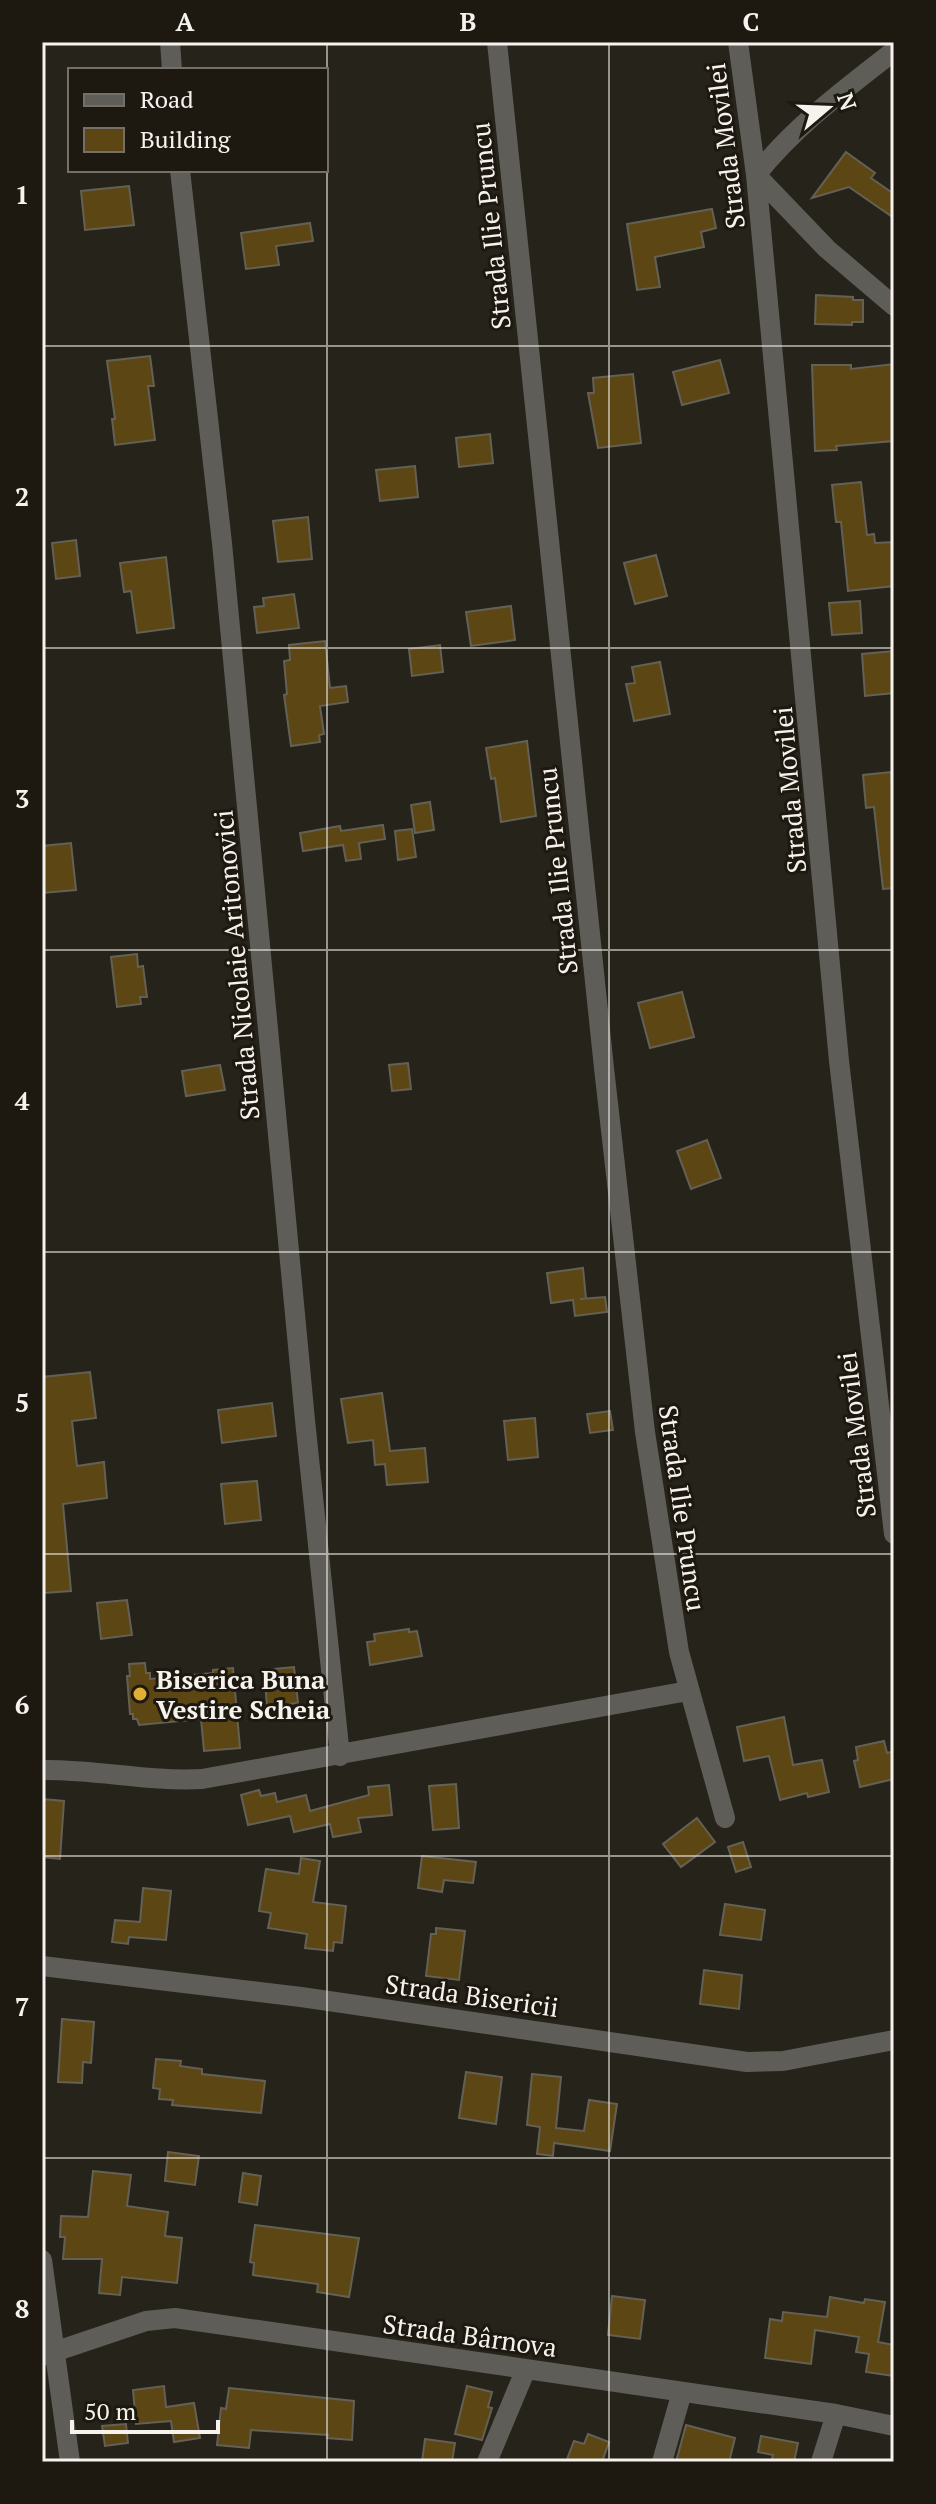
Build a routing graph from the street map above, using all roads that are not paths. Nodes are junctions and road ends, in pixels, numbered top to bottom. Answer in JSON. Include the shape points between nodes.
{"nodes":[{"id":1,"x":170,"y":42,"type":"edge"},
{"id":2,"x":497,"y":42,"type":"edge"},
{"id":3,"x":738,"y":42,"type":"edge"},
{"id":4,"x":894,"y":51,"type":"edge"},
{"id":5,"x":172,"y":68,"type":"edge"},
{"id":6,"x":180,"y":172,"type":"edge"},
{"id":7,"x":756,"y":175,"type":"junction"},
{"id":8,"x":894,"y":306,"type":"edge"},
{"id":9,"x":894,"y":1534,"type":"edge"},
{"id":10,"x":688,"y":1691,"type":"junction"},
{"id":11,"x":340,"y":1756,"type":"junction"},
{"id":12,"x":42,"y":1770,"type":"edge"},
{"id":13,"x":725,"y":1818,"type":"dead end"},
{"id":14,"x":42,"y":1966,"type":"edge"},
{"id":15,"x":894,"y":2040,"type":"edge"},
{"id":16,"x":42,"y":2260,"type":"edge"},
{"id":17,"x":48,"y":2353,"type":"edge"},
{"id":18,"x":526,"y":2369,"type":"junction"},
{"id":19,"x":682,"y":2392,"type":"junction"},
{"id":20,"x":836,"y":2414,"type":"junction"},
{"id":21,"x":894,"y":2426,"type":"edge"},
{"id":22,"x":70,"y":2462,"type":"edge"},
{"id":23,"x":487,"y":2462,"type":"edge"},
{"id":24,"x":662,"y":2462,"type":"edge"},
{"id":25,"x":821,"y":2462,"type":"edge"}],
"edges":[{"from":1,"to":5,"type":"street"},
{"from":2,"to":10,"type":"street","name":"Strada Ilie Pruncu","via":[[645,1432]]},
{"from":3,"to":7,"type":"street","name":"Strada Movilei"},
{"from":4,"to":7,"type":"street","via":[[818,110]]},
{"from":6,"to":11,"type":"street","name":"Strada Nicolaie Aritonovici","via":[[222,543]]},
{"from":7,"to":8,"type":"street","via":[[827,249]]},
{"from":7,"to":9,"type":"street","name":"Strada Movilei","via":[[839,1061]]},
{"from":10,"to":11,"type":"street"},
{"from":10,"to":13,"type":"street","name":"Strada Ilie Pruncu"},
{"from":11,"to":12,"type":"street","via":[[192,1780]]},
{"from":14,"to":15,"type":"street","name":"Strada Bisericii","via":[[301,1997],[747,2062],[783,2061]]},
{"from":16,"to":17,"type":"street"},
{"from":17,"to":18,"type":"street","name":"Strada Bârnova","via":[[146,2321],[175,2318]]},
{"from":17,"to":22,"type":"street"},
{"from":18,"to":19,"type":"street","name":"Strada Bârnova"},
{"from":18,"to":23,"type":"street"},
{"from":19,"to":20,"type":"street","name":"Strada Bârnova"},
{"from":19,"to":24,"type":"street"},
{"from":20,"to":21,"type":"street","name":"Strada Bârnova"},
{"from":20,"to":25,"type":"street"}]}
